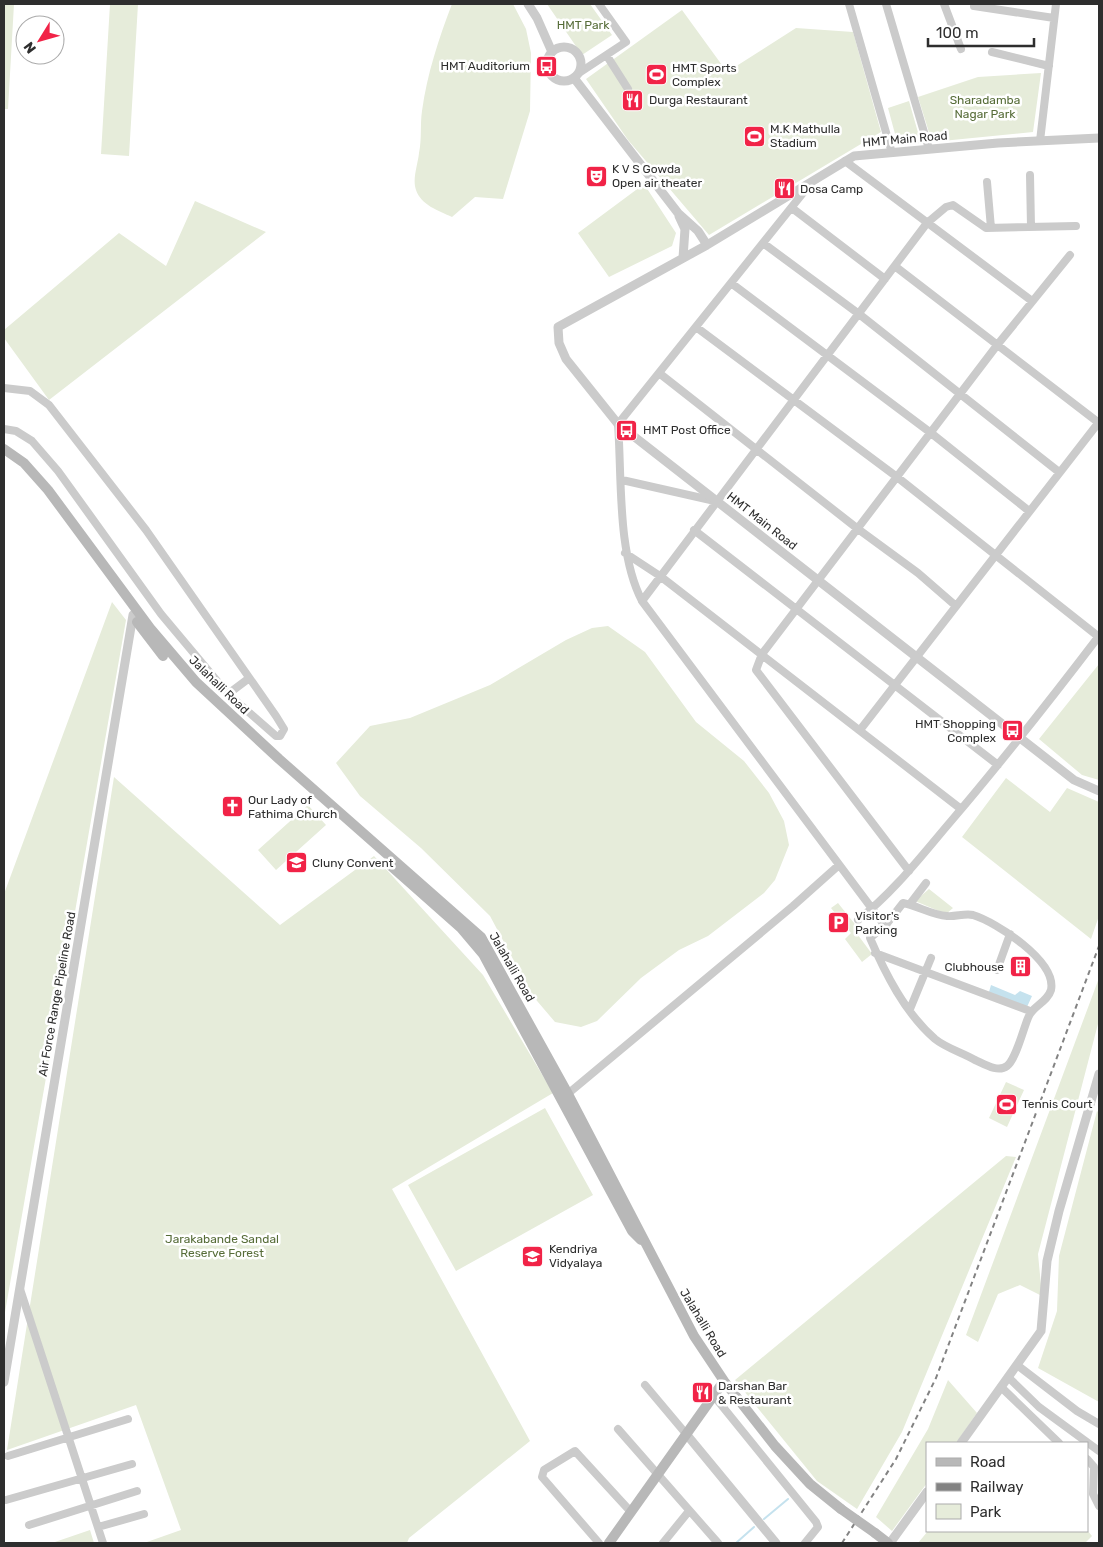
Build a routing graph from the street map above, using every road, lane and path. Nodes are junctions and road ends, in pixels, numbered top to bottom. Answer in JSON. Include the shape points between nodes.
{"nodes":[{"id":1,"x":528,"y":4,"type":"edge"},
{"id":2,"x":601,"y":4,"type":"edge"},
{"id":3,"x":849,"y":4,"type":"edge"},
{"id":4,"x":886,"y":4,"type":"edge"},
{"id":5,"x":944,"y":4,"type":"edge"},
{"id":6,"x":1056,"y":4,"type":"edge"},
{"id":7,"x":974,"y":6,"type":"dead end"},
{"id":8,"x":1054,"y":18,"type":"junction"},
{"id":9,"x":961,"y":49,"type":"dead end"},
{"id":10,"x":552,"y":52,"type":"junction"},
{"id":11,"x":992,"y":52,"type":"dead end"},
{"id":12,"x":607,"y":56,"type":"junction"},
{"id":13,"x":1049,"y":66,"type":"junction"},
{"id":14,"x":577,"y":76,"type":"junction"},
{"id":15,"x":628,"y":89,"type":"dead end"},
{"id":16,"x":1099,"y":138,"type":"edge"},
{"id":17,"x":1040,"y":141,"type":"junction"},
{"id":18,"x":929,"y":149,"type":"junction"},
{"id":19,"x":892,"y":153,"type":"junction"},
{"id":20,"x":845,"y":161,"type":"junction"},
{"id":21,"x":1030,"y":175,"type":"dead end"},
{"id":22,"x":816,"y":178,"type":"junction"},
{"id":23,"x":987,"y":182,"type":"dead end"},
{"id":24,"x":792,"y":208,"type":"junction"},
{"id":25,"x":678,"y":213,"type":"junction"},
{"id":26,"x":927,"y":223,"type":"junction"},
{"id":27,"x":1076,"y":226,"type":"dead end"},
{"id":28,"x":1032,"y":227,"type":"junction"},
{"id":29,"x":992,"y":228,"type":"junction"},
{"id":30,"x":763,"y":243,"type":"junction"},
{"id":31,"x":707,"y":245,"type":"junction"},
{"id":32,"x":1070,"y":255,"type":"dead end"},
{"id":33,"x":683,"y":258,"type":"junction"},
{"id":34,"x":896,"y":267,"type":"junction"},
{"id":35,"x":885,"y":279,"type":"junction"},
{"id":36,"x":731,"y":284,"type":"junction"},
{"id":37,"x":1032,"y":301,"type":"junction"},
{"id":38,"x":859,"y":314,"type":"junction"},
{"id":39,"x":696,"y":327,"type":"junction"},
{"id":40,"x":998,"y":344,"type":"junction"},
{"id":41,"x":827,"y":355,"type":"junction"},
{"id":42,"x":659,"y":372,"type":"junction"},
{"id":43,"x":4,"y":388,"type":"edge"},
{"id":44,"x":961,"y":394,"type":"junction"},
{"id":45,"x":794,"y":399,"type":"junction"},
{"id":46,"x":1099,"y":423,"type":"edge"},
{"id":47,"x":618,"y":424,"type":"junction"},
{"id":48,"x":4,"y":429,"type":"edge"},
{"id":49,"x":931,"y":433,"type":"junction"},
{"id":50,"x":756,"y":448,"type":"junction"},
{"id":51,"x":4,"y":449,"type":"edge"},
{"id":52,"x":4,"y":454,"type":"edge"},
{"id":53,"x":1059,"y":472,"type":"junction"},
{"id":54,"x":897,"y":477,"type":"junction"},
{"id":55,"x":622,"y":480,"type":"junction"},
{"id":56,"x":716,"y":501,"type":"junction"},
{"id":57,"x":1029,"y":511,"type":"junction"},
{"id":58,"x":858,"y":529,"type":"junction"},
{"id":59,"x":694,"y":530,"type":"junction"},
{"id":60,"x":625,"y":553,"type":"junction"},
{"id":61,"x":996,"y":555,"type":"junction"},
{"id":62,"x":660,"y":576,"type":"junction"},
{"id":63,"x":819,"y":580,"type":"junction"},
{"id":64,"x":642,"y":601,"type":"junction"},
{"id":65,"x":956,"y":606,"type":"junction"},
{"id":66,"x":796,"y":609,"type":"junction"},
{"id":67,"x":135,"y":613,"type":"junction"},
{"id":68,"x":1099,"y":636,"type":"edge"},
{"id":69,"x":762,"y":654,"type":"junction"},
{"id":70,"x":918,"y":657,"type":"junction"},
{"id":71,"x":248,"y":679,"type":"junction"},
{"id":72,"x":895,"y":685,"type":"junction"},
{"id":73,"x":228,"y":694,"type":"junction"},
{"id":74,"x":860,"y":730,"type":"junction"},
{"id":75,"x":1021,"y":738,"type":"junction"},
{"id":76,"x":998,"y":765,"type":"junction"},
{"id":77,"x":1099,"y":791,"type":"edge"},
{"id":78,"x":961,"y":809,"type":"junction"},
{"id":79,"x":839,"y":865,"type":"junction"},
{"id":80,"x":909,"y":871,"type":"junction"},
{"id":81,"x":926,"y":883,"type":"dead end"},
{"id":82,"x":910,"y":904,"type":"junction"},
{"id":83,"x":872,"y":910,"type":"junction"},
{"id":84,"x":858,"y":920,"type":"dead end"},
{"id":85,"x":885,"y":926,"type":"junction"},
{"id":86,"x":1010,"y":934,"type":"junction"},
{"id":87,"x":875,"y":954,"type":"junction"},
{"id":88,"x":931,"y":958,"type":"dead end"},
{"id":89,"x":997,"y":970,"type":"dead end"},
{"id":90,"x":925,"y":972,"type":"junction"},
{"id":91,"x":910,"y":1009,"type":"junction"},
{"id":92,"x":1030,"y":1011,"type":"junction"},
{"id":93,"x":1099,"y":1074,"type":"edge"},
{"id":94,"x":565,"y":1096,"type":"junction"},
{"id":95,"x":20,"y":1289,"type":"junction"},
{"id":96,"x":1017,"y":1365,"type":"junction"},
{"id":97,"x":1008,"y":1377,"type":"junction"},
{"id":98,"x":724,"y":1381,"type":"junction"},
{"id":99,"x":4,"y":1382,"type":"edge"},
{"id":100,"x":645,"y":1385,"type":"dead end"},
{"id":101,"x":1001,"y":1387,"type":"junction"},
{"id":102,"x":714,"y":1396,"type":"junction"},
{"id":103,"x":128,"y":1420,"type":"dead end"},
{"id":104,"x":1099,"y":1424,"type":"edge"},
{"id":105,"x":618,"y":1429,"type":"dead end"},
{"id":106,"x":687,"y":1435,"type":"junction"},
{"id":107,"x":69,"y":1438,"type":"junction"},
{"id":108,"x":962,"y":1442,"type":"edge"},
{"id":109,"x":1058,"y":1442,"type":"edge"},
{"id":110,"x":1087,"y":1442,"type":"edge"},
{"id":111,"x":1088,"y":1443,"type":"edge"},
{"id":112,"x":1099,"y":1451,"type":"edge"},
{"id":113,"x":8,"y":1456,"type":"dead end"},
{"id":114,"x":1088,"y":1461,"type":"edge"},
{"id":115,"x":132,"y":1464,"type":"dead end"},
{"id":116,"x":658,"y":1476,"type":"junction"},
{"id":117,"x":82,"y":1478,"type":"junction"},
{"id":118,"x":137,"y":1491,"type":"dead end"},
{"id":119,"x":926,"y":1493,"type":"edge"},
{"id":120,"x":6,"y":1500,"type":"dead end"},
{"id":121,"x":91,"y":1506,"type":"junction"},
{"id":122,"x":1099,"y":1506,"type":"edge"},
{"id":123,"x":689,"y":1511,"type":"junction"},
{"id":124,"x":631,"y":1512,"type":"junction"},
{"id":125,"x":144,"y":1514,"type":"dead end"},
{"id":126,"x":29,"y":1525,"type":"dead end"},
{"id":127,"x":98,"y":1527,"type":"junction"},
{"id":128,"x":713,"y":1541,"type":"edge"},
{"id":129,"x":103,"y":1543,"type":"edge"},
{"id":130,"x":598,"y":1543,"type":"edge"},
{"id":131,"x":609,"y":1543,"type":"edge"},
{"id":132,"x":663,"y":1543,"type":"edge"},
{"id":133,"x":776,"y":1543,"type":"edge"},
{"id":134,"x":805,"y":1543,"type":"edge"},
{"id":135,"x":889,"y":1543,"type":"edge"}],
"edges":[{"from":1,"to":10,"type":"street"},
{"from":2,"to":12,"type":"street","via":[[626,42]]},
{"from":3,"to":19,"type":"street"},
{"from":4,"to":18,"type":"street"},
{"from":5,"to":9,"type":"street"},
{"from":6,"to":8,"type":"street"},
{"from":7,"to":8,"type":"street"},
{"from":8,"to":13,"type":"street"},
{"from":10,"to":14,"type":"street","via":[[564,46],[575,51],[581,62]]},
{"from":10,"to":14,"type":"street","via":[[546,66],[551,76],[566,82]]},
{"from":11,"to":13,"type":"street"},
{"from":12,"to":14,"type":"street"},
{"from":12,"to":15,"type":"street"},
{"from":13,"to":17,"type":"street"},
{"from":14,"to":25,"type":"street"},
{"from":16,"to":17,"type":"street","name":"HMT Main Road"},
{"from":17,"to":18,"type":"street","name":"HMT Main Road"},
{"from":18,"to":19,"type":"street","name":"HMT Main Road"},
{"from":19,"to":20,"type":"street","name":"HMT Main Road","via":[[854,156]]},
{"from":20,"to":22,"type":"street","name":"HMT Main Road"},
{"from":20,"to":26,"type":"street"},
{"from":21,"to":28,"type":"street"},
{"from":22,"to":24,"type":"street"},
{"from":22,"to":31,"type":"street","name":"HMT Main Road"},
{"from":23,"to":29,"type":"street"},
{"from":24,"to":30,"type":"street"},
{"from":24,"to":35,"type":"street"},
{"from":25,"to":31,"type":"street"},
{"from":25,"to":33,"type":"street","via":[[685,229]]},
{"from":26,"to":29,"type":"street","via":[[950,204],[975,222]]},
{"from":26,"to":34,"type":"street"},
{"from":26,"to":37,"type":"street"},
{"from":27,"to":28,"type":"street"},
{"from":28,"to":29,"type":"street"},
{"from":30,"to":36,"type":"street"},
{"from":30,"to":38,"type":"street"},
{"from":31,"to":33,"type":"street","name":"HMT Main Road"},
{"from":32,"to":37,"type":"street"},
{"from":33,"to":47,"type":"street","name":"HMT Main Road","via":[[558,327],[559,343],[566,359]]},
{"from":34,"to":35,"type":"street"},
{"from":34,"to":40,"type":"street"},
{"from":35,"to":38,"type":"street"},
{"from":36,"to":39,"type":"street"},
{"from":36,"to":41,"type":"street"},
{"from":37,"to":40,"type":"street"},
{"from":38,"to":41,"type":"street"},
{"from":38,"to":44,"type":"street"},
{"from":39,"to":42,"type":"street"},
{"from":39,"to":45,"type":"street"},
{"from":40,"to":44,"type":"street"},
{"from":40,"to":46,"type":"street"},
{"from":41,"to":45,"type":"street"},
{"from":41,"to":49,"type":"street"},
{"from":42,"to":47,"type":"street"},
{"from":42,"to":50,"type":"street"},
{"from":43,"to":71,"type":"street","via":[[30,391],[49,405],[146,530]]},
{"from":44,"to":49,"type":"street"},
{"from":44,"to":53,"type":"street"},
{"from":45,"to":50,"type":"street"},
{"from":45,"to":54,"type":"street"},
{"from":46,"to":53,"type":"street"},
{"from":47,"to":55,"type":"street"},
{"from":47,"to":56,"type":"street","name":"HMT Main Road"},
{"from":48,"to":73,"type":"street","via":[[16,431],[32,441],[161,614]]},
{"from":49,"to":54,"type":"street"},
{"from":49,"to":57,"type":"street"},
{"from":50,"to":56,"type":"street"},
{"from":50,"to":58,"type":"street"},
{"from":51,"to":67,"type":"main road","name":"Jalahalli Road","via":[[24,462],[48,490]]},
{"from":52,"to":67,"type":"main road","name":"Jalahalli Road","via":[[21,464],[44,490]]},
{"from":53,"to":57,"type":"street"},
{"from":54,"to":58,"type":"street"},
{"from":54,"to":61,"type":"street"},
{"from":55,"to":56,"type":"street"},
{"from":55,"to":60,"type":"street"},
{"from":56,"to":59,"type":"street"},
{"from":56,"to":63,"type":"street","name":"HMT Main Road"},
{"from":57,"to":61,"type":"street"},
{"from":58,"to":63,"type":"street"},
{"from":58,"to":65,"type":"street"},
{"from":59,"to":62,"type":"street"},
{"from":59,"to":66,"type":"street"},
{"from":60,"to":62,"type":"street"},
{"from":60,"to":64,"type":"street","via":[[633,584]]},
{"from":61,"to":65,"type":"street"},
{"from":61,"to":68,"type":"street"},
{"from":62,"to":64,"type":"street"},
{"from":62,"to":69,"type":"street"},
{"from":63,"to":66,"type":"street"},
{"from":63,"to":70,"type":"street","name":"HMT Main Road"},
{"from":64,"to":79,"type":"street"},
{"from":65,"to":70,"type":"street"},
{"from":66,"to":69,"type":"street"},
{"from":66,"to":72,"type":"street"},
{"from":67,"to":94,"type":"main road","name":"Jalahalli Road","via":[[224,709],[432,898],[472,927],[488,946]]},
{"from":67,"to":95,"type":"street","name":"Air Force Range Pipeline Road"},
{"from":68,"to":75,"type":"street"},
{"from":69,"to":74,"type":"street"},
{"from":69,"to":80,"type":"street","via":[[756,670]]},
{"from":70,"to":72,"type":"street"},
{"from":70,"to":75,"type":"street","name":"HMT Main Road"},
{"from":71,"to":73,"type":"street"},
{"from":71,"to":73,"type":"street","via":[[284,730],[280,736],[276,736]]},
{"from":72,"to":74,"type":"street"},
{"from":72,"to":76,"type":"street"},
{"from":74,"to":78,"type":"street"},
{"from":75,"to":76,"type":"street"},
{"from":75,"to":77,"type":"street","name":"HMT Main Road","via":[[1074,780]]},
{"from":76,"to":78,"type":"street"},
{"from":78,"to":80,"type":"street"},
{"from":79,"to":83,"type":"street"},
{"from":79,"to":94,"type":"street","via":[[786,913]]},
{"from":80,"to":83,"type":"street"},
{"from":81,"to":82,"type":"street"},
{"from":82,"to":85,"type":"street","via":[[903,903]]},
{"from":82,"to":86,"type":"street","via":[[947,916],[971,914]]},
{"from":83,"to":84,"type":"street"},
{"from":83,"to":85,"type":"street"},
{"from":85,"to":87,"type":"street","via":[[870,938]]},
{"from":86,"to":89,"type":"street"},
{"from":86,"to":92,"type":"street","via":[[1042,963],[1051,982],[1046,999]]},
{"from":87,"to":90,"type":"street"},
{"from":87,"to":91,"type":"street"},
{"from":88,"to":90,"type":"street"},
{"from":90,"to":91,"type":"street"},
{"from":90,"to":92,"type":"street"},
{"from":91,"to":92,"type":"street","via":[[912,1016],[936,1040],[1000,1069],[1008,1066],[1015,1053]]},
{"from":93,"to":96,"type":"street","via":[[1049,1252],[1041,1331]]},
{"from":94,"to":98,"type":"main road","name":"Jalahalli Road","via":[[639,1227],[644,1243],[694,1336]]},
{"from":95,"to":99,"type":"street","name":"Air Force Range Pipeline Road"},
{"from":95,"to":107,"type":"street"},
{"from":96,"to":97,"type":"street"},
{"from":96,"to":104,"type":"street"},
{"from":97,"to":101,"type":"street"},
{"from":97,"to":110,"type":"street","via":[[1039,1407]]},
{"from":98,"to":102,"type":"main road"},
{"from":98,"to":135,"type":"main road","name":"Jalahalli Road","bridge":true,"via":[[775,1446],[810,1484]]},
{"from":100,"to":106,"type":"street"},
{"from":101,"to":108,"type":"street"},
{"from":101,"to":109,"type":"street"},
{"from":102,"to":106,"type":"main road"},
{"from":102,"to":134,"type":"street","via":[[816,1522],[817,1531]]},
{"from":103,"to":107,"type":"street"},
{"from":105,"to":116,"type":"street"},
{"from":106,"to":116,"type":"main road"},
{"from":106,"to":133,"type":"street"},
{"from":107,"to":113,"type":"street"},
{"from":107,"to":117,"type":"street"},
{"from":111,"to":112,"type":"street"},
{"from":114,"to":122,"type":"street","via":[[1094,1467],[1093,1494]]},
{"from":115,"to":117,"type":"street"},
{"from":116,"to":123,"type":"street"},
{"from":116,"to":124,"type":"main road"},
{"from":117,"to":120,"type":"street"},
{"from":117,"to":121,"type":"street"},
{"from":118,"to":121,"type":"street"},
{"from":119,"to":135,"type":"street"},
{"from":121,"to":126,"type":"street"},
{"from":121,"to":127,"type":"street"},
{"from":123,"to":128,"type":"street"},
{"from":123,"to":132,"type":"street"},
{"from":124,"to":130,"type":"street","via":[[574,1451],[544,1470],[542,1477]]},
{"from":124,"to":131,"type":"main road"},
{"from":125,"to":127,"type":"street"},
{"from":127,"to":129,"type":"street"}]}
